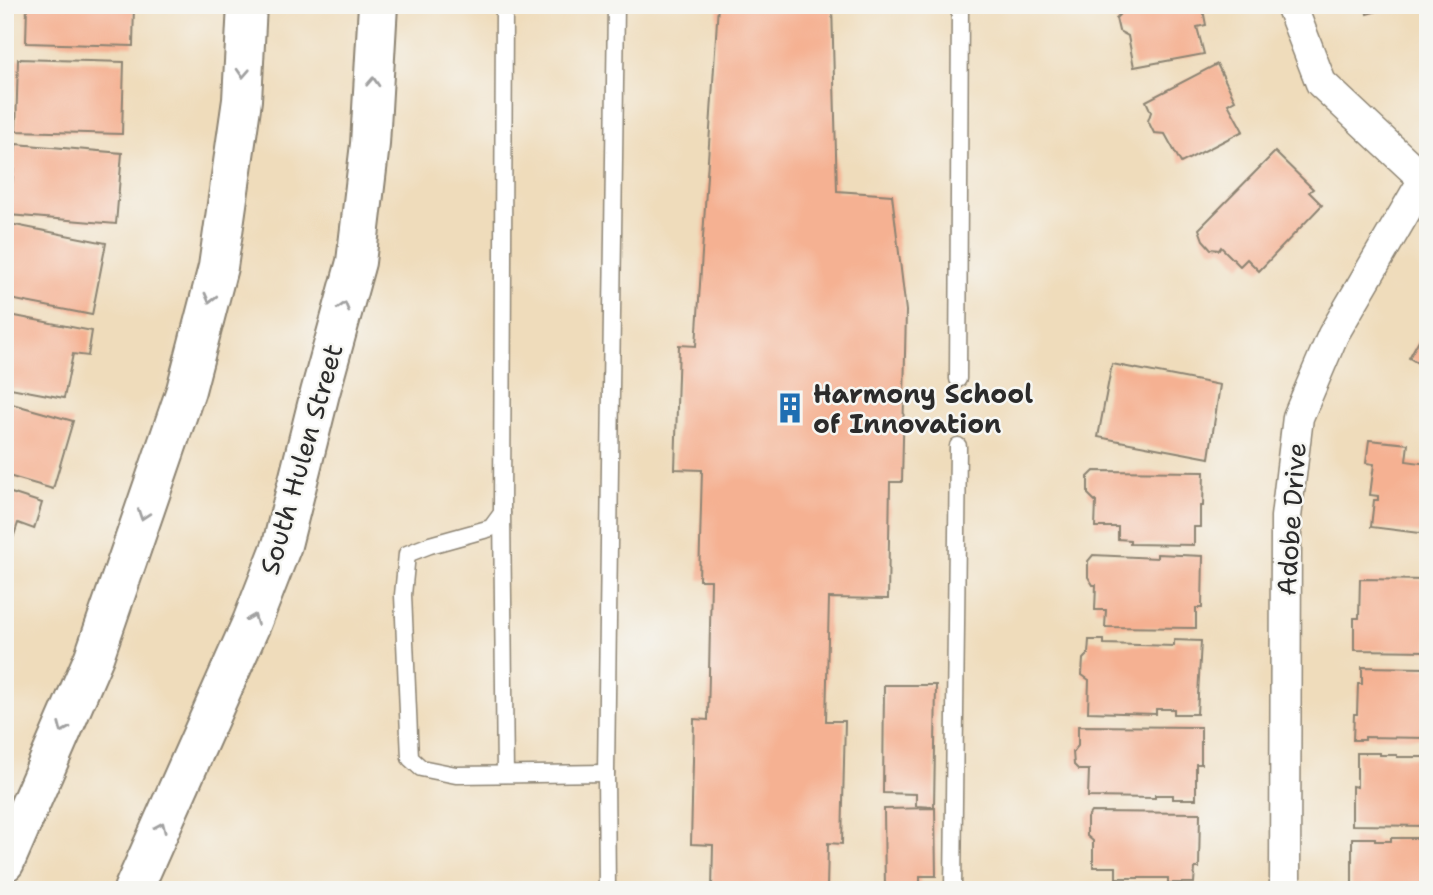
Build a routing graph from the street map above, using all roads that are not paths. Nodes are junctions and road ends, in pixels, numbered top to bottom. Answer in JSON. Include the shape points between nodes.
{"nodes":[{"id":1,"x":247,"y":5,"type":"edge"},
{"id":2,"x":378,"y":5,"type":"edge"},
{"id":3,"x":504,"y":5,"type":"edge"},
{"id":4,"x":616,"y":5,"type":"edge"},
{"id":5,"x":960,"y":5,"type":"edge"},
{"id":6,"x":1290,"y":5,"type":"edge"},
{"id":7,"x":1425,"y":182,"type":"edge"},
{"id":8,"x":958,"y":379,"type":"dead end"},
{"id":9,"x":958,"y":446,"type":"dead end"},
{"id":10,"x":502,"y":513,"type":"junction"},
{"id":11,"x":606,"y":773,"type":"junction"},
{"id":12,"x":505,"y":774,"type":"junction"},
{"id":13,"x":5,"y":862,"type":"edge"},
{"id":14,"x":134,"y":890,"type":"edge"},
{"id":15,"x":607,"y":890,"type":"edge"},
{"id":16,"x":954,"y":890,"type":"edge"},
{"id":17,"x":1285,"y":890,"type":"edge"}],
"edges":[{"from":1,"to":13,"type":"main road","one_way":true,"via":[[242,100],[218,267],[186,390],[94,657]]},
{"from":14,"to":2,"type":"main road","name":"South Hulen Street","one_way":true,"via":[[282,545],[356,262],[370,144]]},
{"from":3,"to":10,"type":"lane"},
{"from":4,"to":11,"type":"lane"},
{"from":5,"to":8,"type":"lane"},
{"from":6,"to":7,"type":"street","via":[[1321,83]]},
{"from":7,"to":17,"type":"street","name":"Adobe Drive","via":[[1333,335],[1298,417],[1286,517]]},
{"from":9,"to":16,"type":"lane"},
{"from":10,"to":12,"type":"lane"},
{"from":10,"to":12,"type":"lane","via":[[491,528],[407,554],[403,594],[410,758],[421,768],[444,773]]},
{"from":11,"to":12,"type":"lane"},
{"from":11,"to":15,"type":"lane"}]}
